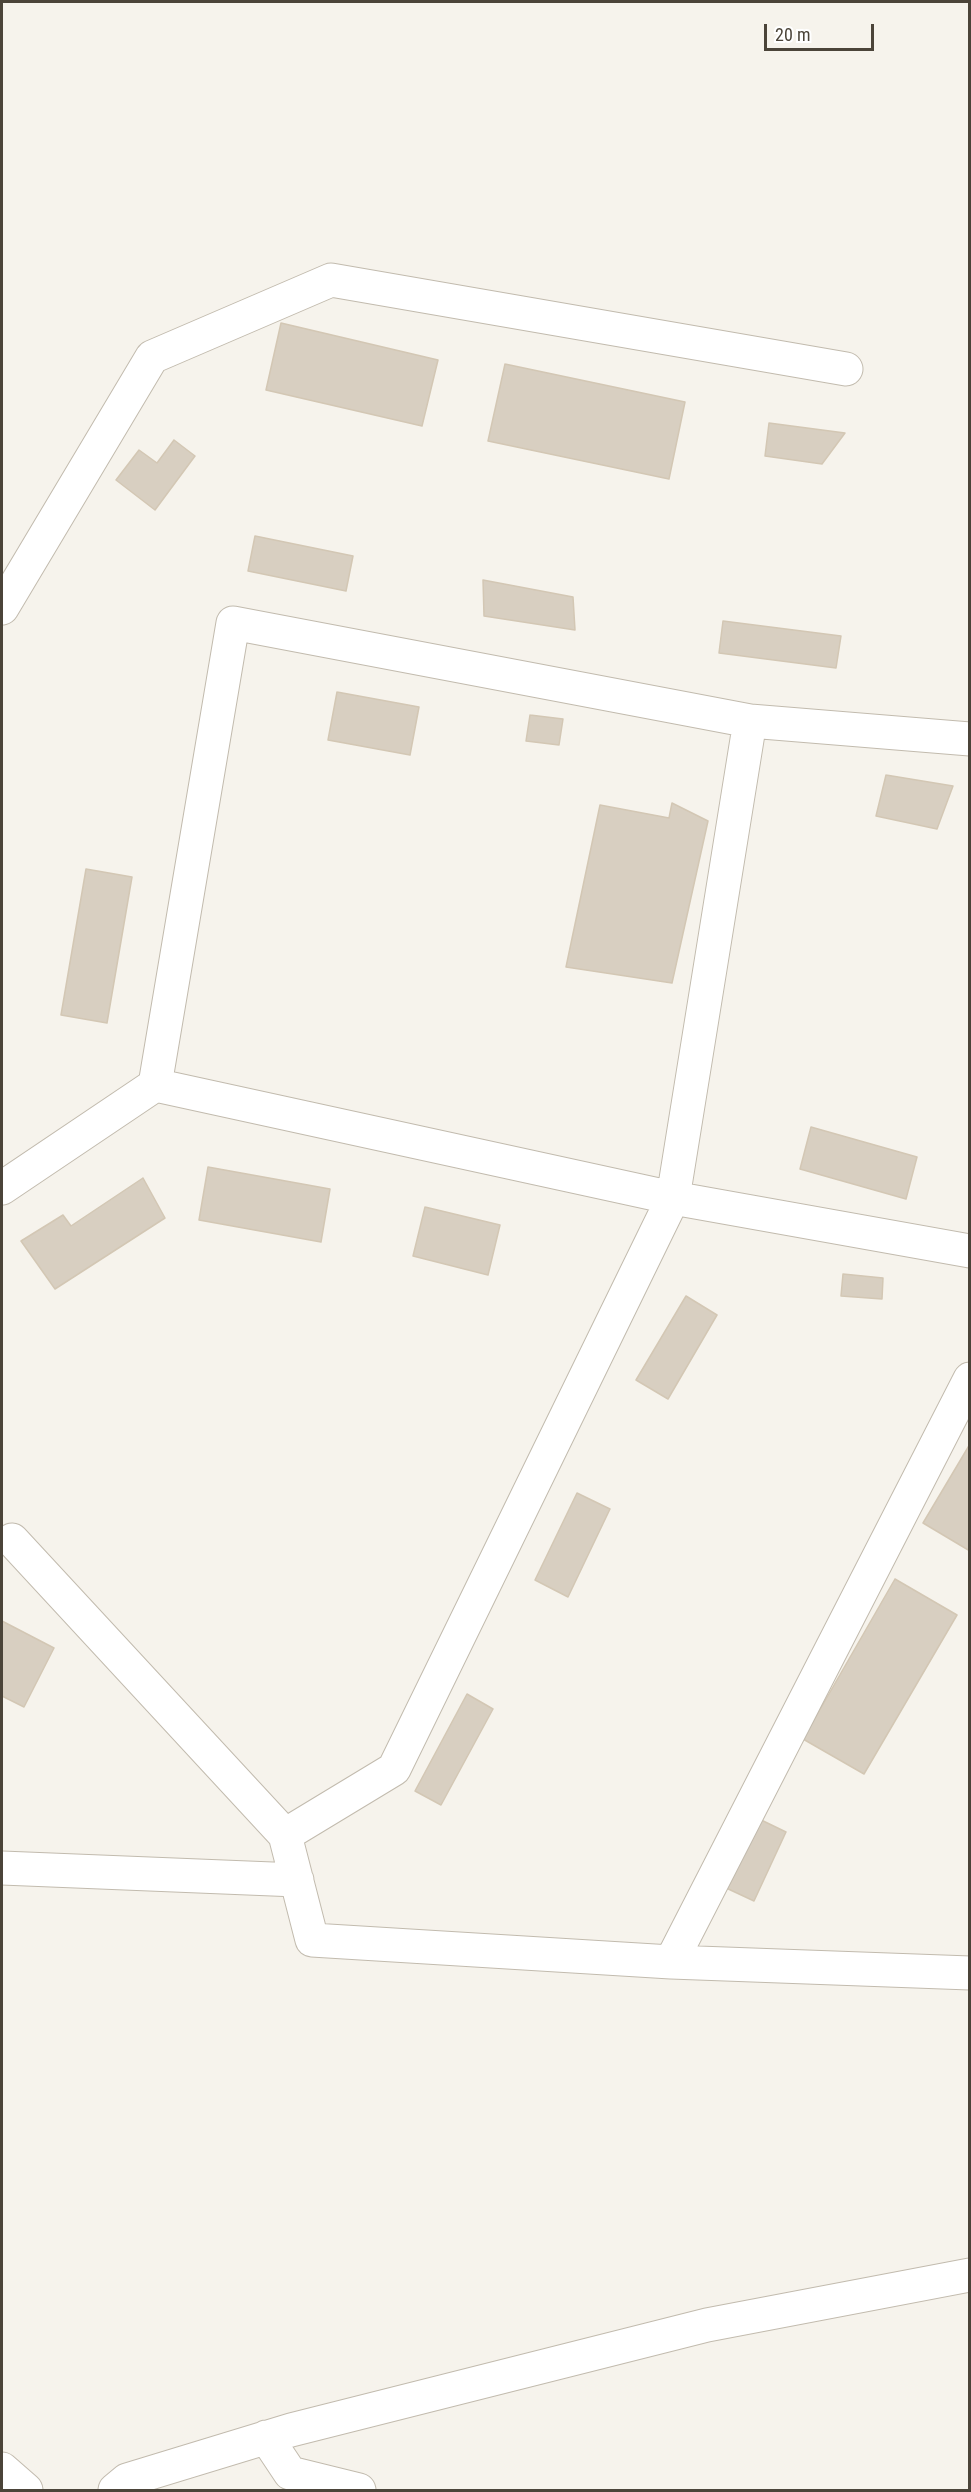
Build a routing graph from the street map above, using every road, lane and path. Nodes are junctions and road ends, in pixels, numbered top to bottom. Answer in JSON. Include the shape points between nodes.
{"nodes":[{"id":1,"x":846,"y":369,"type":"dead end"},
{"id":2,"x":2,"y":607,"type":"edge"},
{"id":3,"x":750,"y":722,"type":"junction"},
{"id":4,"x":969,"y":739,"type":"edge"},
{"id":5,"x":155,"y":1085,"type":"junction"},
{"id":6,"x":2,"y":1188,"type":"edge"},
{"id":7,"x":673,"y":1198,"type":"junction"},
{"id":8,"x":969,"y":1251,"type":"edge"},
{"id":9,"x":969,"y":1379,"type":"edge"},
{"id":10,"x":12,"y":1540,"type":"dead end"},
{"id":11,"x":285,"y":1835,"type":"junction"},
{"id":12,"x":2,"y":1868,"type":"edge"},
{"id":13,"x":297,"y":1880,"type":"junction"},
{"id":14,"x":671,"y":1962,"type":"junction"},
{"id":15,"x":969,"y":1973,"type":"edge"},
{"id":16,"x":969,"y":2275,"type":"edge"},
{"id":17,"x":266,"y":2437,"type":"junction"},
{"id":18,"x":2,"y":2469,"type":"edge"},
{"id":19,"x":26,"y":2490,"type":"edge"},
{"id":20,"x":115,"y":2490,"type":"edge"},
{"id":21,"x":359,"y":2490,"type":"edge"}],
"edges":[{"from":1,"to":2,"type":"street","via":[[331,280],[152,357]]},
{"from":3,"to":4,"type":"street"},
{"from":3,"to":5,"type":"street","via":[[233,623]]},
{"from":3,"to":7,"type":"street"},
{"from":5,"to":6,"type":"street"},
{"from":5,"to":7,"type":"street"},
{"from":7,"to":8,"type":"street"},
{"from":7,"to":11,"type":"street","via":[[394,1769]]},
{"from":9,"to":14,"type":"street"},
{"from":10,"to":11,"type":"street"},
{"from":11,"to":13,"type":"street"},
{"from":12,"to":13,"type":"street"},
{"from":13,"to":14,"type":"street","via":[[312,1940]]},
{"from":14,"to":15,"type":"street"},
{"from":16,"to":17,"type":"street","via":[[707,2325]]},
{"from":17,"to":20,"type":"street","via":[[127,2480]]},
{"from":17,"to":21,"type":"street","via":[[290,2473]]},
{"from":18,"to":19,"type":"street"}]}
